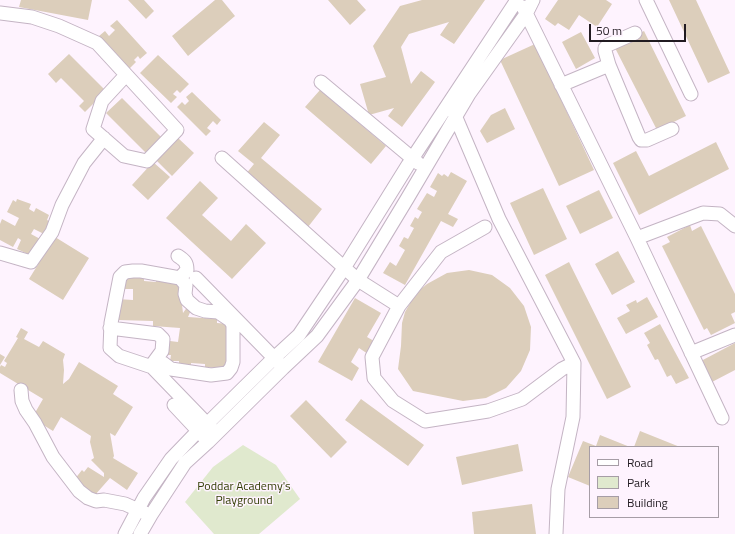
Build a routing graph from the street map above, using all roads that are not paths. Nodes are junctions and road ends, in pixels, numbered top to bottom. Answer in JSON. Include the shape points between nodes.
{"nodes":[{"id":1,"x":518,"y":0,"type":"edge"},
{"id":2,"x":533,"y":0,"type":"edge"},
{"id":3,"x":646,"y":0,"type":"edge"},
{"id":4,"x":0,"y":13,"type":"edge"},
{"id":5,"x":526,"y":14,"type":"junction"},
{"id":6,"x":635,"y":33,"type":"dead end"},
{"id":7,"x":609,"y":65,"type":"junction"},
{"id":8,"x":126,"y":75,"type":"junction"},
{"id":9,"x":321,"y":82,"type":"dead end"},
{"id":10,"x":561,"y":85,"type":"junction"},
{"id":11,"x":691,"y":94,"type":"dead end"},
{"id":12,"x":449,"y":103,"type":"junction"},
{"id":13,"x":456,"y":118,"type":"junction"},
{"id":14,"x":672,"y":129,"type":"dead end"},
{"id":15,"x":104,"y":138,"type":"junction"},
{"id":16,"x":222,"y":158,"type":"dead end"},
{"id":17,"x":412,"y":159,"type":"junction"},
{"id":18,"x":425,"y":170,"type":"junction"},
{"id":19,"x":735,"y":226,"type":"edge"},
{"id":20,"x":485,"y":227,"type":"dead end"},
{"id":21,"x":637,"y":238,"type":"junction"},
{"id":22,"x":0,"y":253,"type":"edge"},
{"id":23,"x":178,"y":256,"type":"dead end"},
{"id":24,"x":344,"y":268,"type":"junction"},
{"id":25,"x":180,"y":278,"type":"junction"},
{"id":26,"x":196,"y":278,"type":"dead end"},
{"id":27,"x":358,"y":280,"type":"junction"},
{"id":28,"x":399,"y":306,"type":"junction"},
{"id":29,"x":110,"y":328,"type":"junction"},
{"id":30,"x":735,"y":335,"type":"edge"},
{"id":31,"x":691,"y":353,"type":"junction"},
{"id":32,"x":274,"y":358,"type":"junction"},
{"id":33,"x":574,"y":363,"type":"junction"},
{"id":34,"x":157,"y":365,"type":"junction"},
{"id":35,"x":283,"y":368,"type":"junction"},
{"id":36,"x":21,"y":390,"type":"dead end"},
{"id":37,"x":174,"y":406,"type":"dead end"},
{"id":38,"x":722,"y":418,"type":"dead end"},
{"id":39,"x":202,"y":428,"type":"junction"},
{"id":40,"x":212,"y":438,"type":"junction"},
{"id":41,"x":138,"y":509,"type":"junction"},
{"id":42,"x":151,"y":515,"type":"junction"},
{"id":43,"x":124,"y":534,"type":"edge"},
{"id":44,"x":140,"y":534,"type":"edge"},
{"id":45,"x":556,"y":534,"type":"edge"}],
"edges":[{"from":1,"to":5,"type":"street"},
{"from":1,"to":12,"type":"street"},
{"from":2,"to":5,"type":"street"},
{"from":3,"to":11,"type":"street"},
{"from":4,"to":8,"type":"street","via":[[32,17],[97,43]]},
{"from":5,"to":10,"type":"street"},
{"from":5,"to":13,"type":"street","via":[[469,94]]},
{"from":6,"to":7,"type":"street","via":[[605,48]]},
{"from":7,"to":10,"type":"street"},
{"from":7,"to":14,"type":"street","via":[[641,140],[647,140]]},
{"from":8,"to":15,"type":"street","via":[[102,101],[94,129]]},
{"from":8,"to":15,"type":"street","via":[[177,130],[147,160],[124,156]]},
{"from":9,"to":17,"type":"street"},
{"from":10,"to":21,"type":"street"},
{"from":12,"to":13,"type":"street"},
{"from":12,"to":17,"type":"street"},
{"from":13,"to":18,"type":"street"},
{"from":13,"to":33,"type":"street","via":[[499,219]]},
{"from":15,"to":22,"type":"street","via":[[84,163],[62,205],[52,232],[31,262]]},
{"from":16,"to":24,"type":"street"},
{"from":17,"to":18,"type":"street"},
{"from":17,"to":24,"type":"street"},
{"from":18,"to":27,"type":"street"},
{"from":19,"to":21,"type":"street","via":[[720,214],[703,213]]},
{"from":20,"to":28,"type":"street","via":[[441,252]]},
{"from":21,"to":31,"type":"street"},
{"from":23,"to":25,"type":"street","via":[[187,265],[187,270]]},
{"from":24,"to":27,"type":"street"},
{"from":24,"to":32,"type":"street","via":[[299,335]]},
{"from":25,"to":29,"type":"street","via":[[141,271],[125,272],[120,278]]},
{"from":25,"to":34,"type":"street","via":[[186,285],[187,300],[196,308],[218,312],[230,320],[233,325],[233,362],[227,373],[211,375]]},
{"from":26,"to":32,"type":"street"},
{"from":27,"to":28,"type":"street"},
{"from":27,"to":35,"type":"street","via":[[317,336]]},
{"from":28,"to":33,"type":"street","via":[[372,357],[374,378],[393,401],[425,421],[488,411],[522,399]]},
{"from":29,"to":34,"type":"street","via":[[110,348],[119,356]]},
{"from":29,"to":34,"type":"street","via":[[161,336],[162,352]]},
{"from":30,"to":31,"type":"street"},
{"from":31,"to":38,"type":"street"},
{"from":32,"to":35,"type":"street"},
{"from":32,"to":39,"type":"street"},
{"from":33,"to":45,"type":"street","via":[[573,417],[558,489]]},
{"from":34,"to":39,"type":"street"},
{"from":35,"to":40,"type":"street"},
{"from":36,"to":41,"type":"street","via":[[26,410],[53,457],[79,491],[96,501],[125,504]]},
{"from":37,"to":39,"type":"street"},
{"from":39,"to":40,"type":"street"},
{"from":39,"to":41,"type":"street","via":[[171,458]]},
{"from":40,"to":42,"type":"street","via":[[185,463]]},
{"from":41,"to":42,"type":"street"},
{"from":41,"to":43,"type":"street"},
{"from":42,"to":44,"type":"street"}]}
